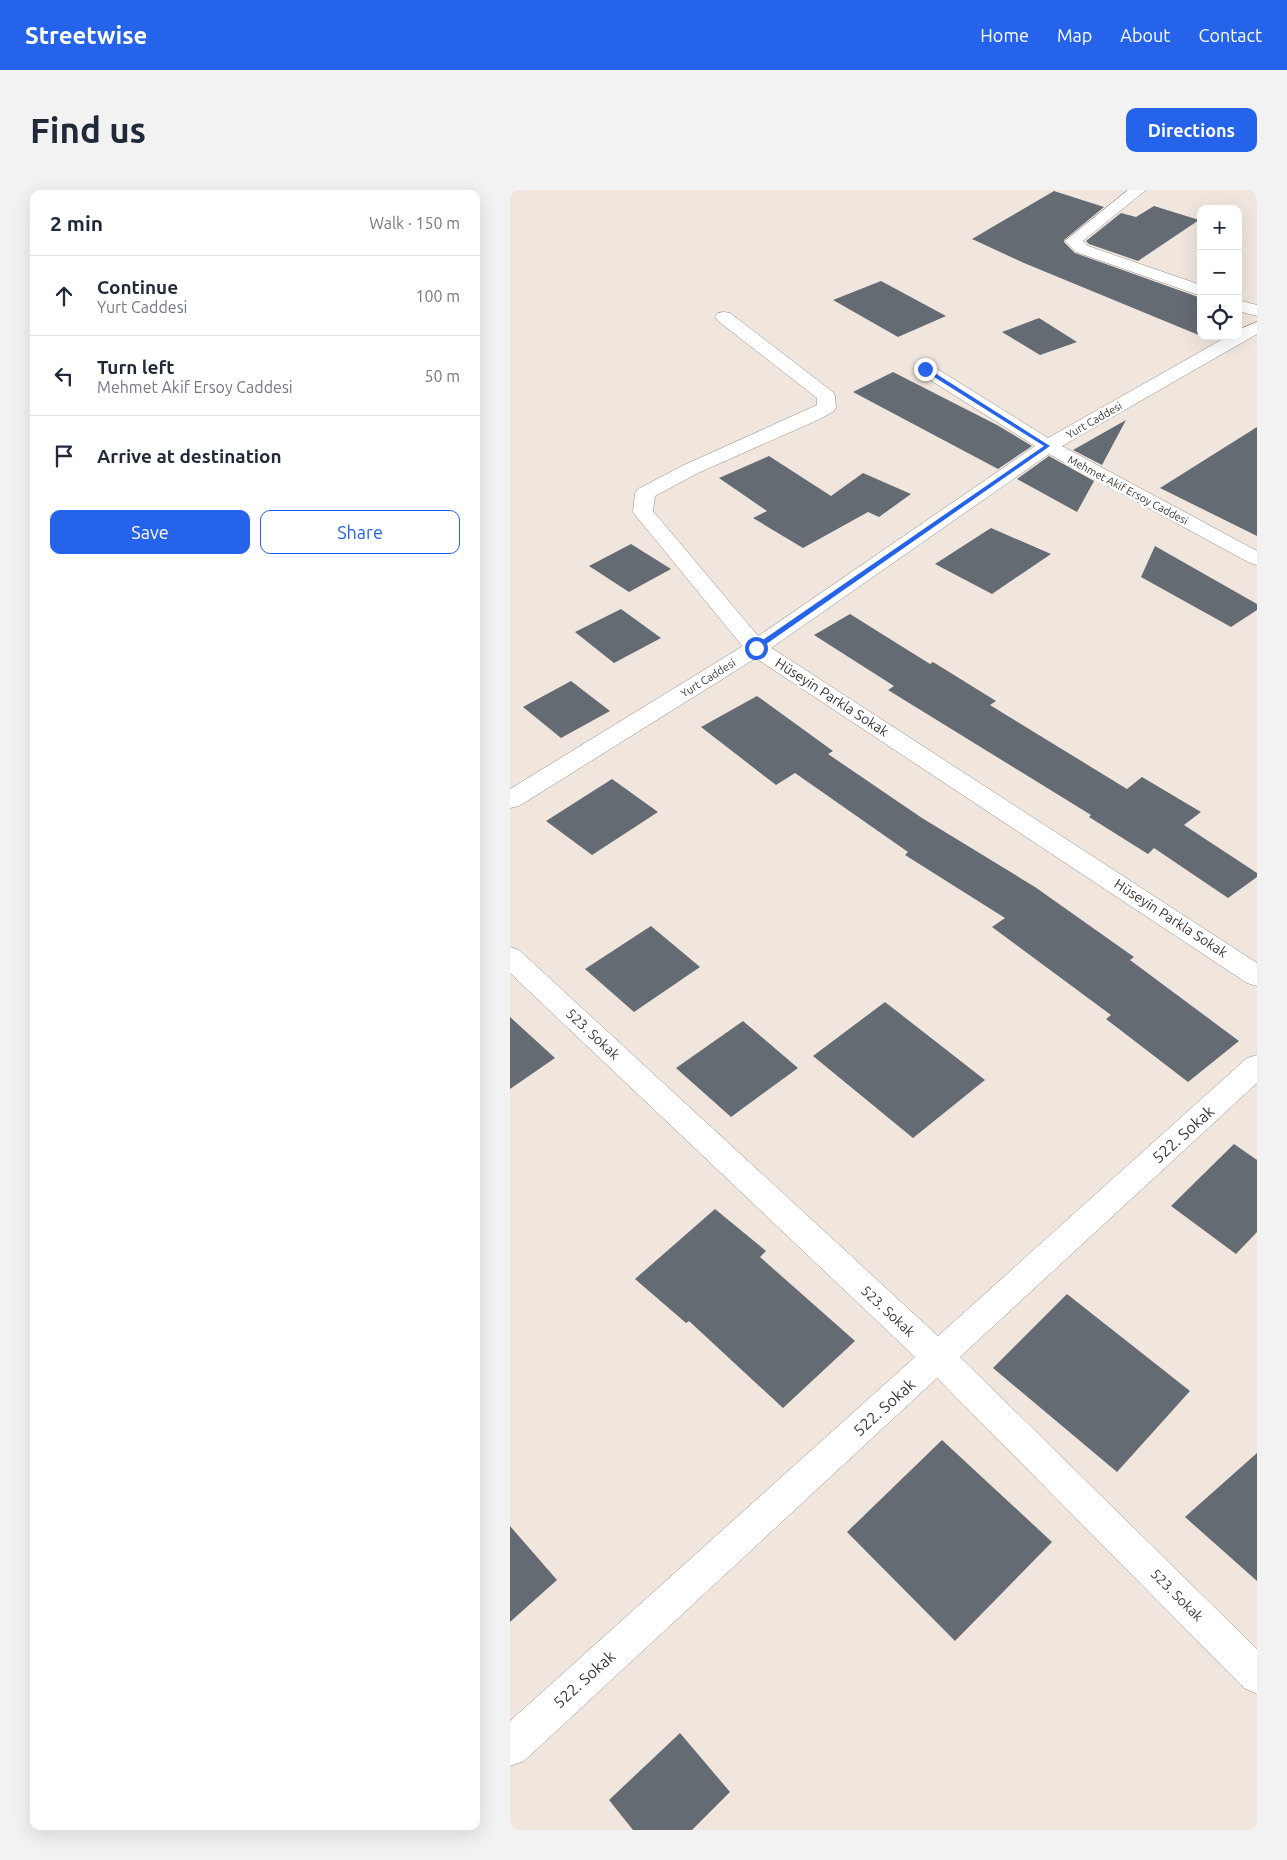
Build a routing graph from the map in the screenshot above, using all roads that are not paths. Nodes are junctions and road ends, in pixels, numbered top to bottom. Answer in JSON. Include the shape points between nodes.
{"nodes":[{"id":1,"x":1138,"y":190,"type":"edge"},
{"id":2,"x":1197,"y":290,"type":"edge"},
{"id":3,"x":1242,"y":306,"type":"edge"},
{"id":4,"x":1257,"y":311,"type":"edge"},
{"id":5,"x":724,"y":317,"type":"dead end"},
{"id":6,"x":1257,"y":327,"type":"edge"},
{"id":7,"x":925,"y":369,"type":"dead end"},
{"id":8,"x":1048,"y":446,"type":"junction"},
{"id":9,"x":1257,"y":559,"type":"edge"},
{"id":10,"x":756,"y":648,"type":"junction"},
{"id":11,"x":510,"y":800,"type":"edge"},
{"id":12,"x":510,"y":957,"type":"edge"},
{"id":13,"x":1253,"y":968,"type":"edge"},
{"id":14,"x":1257,"y":1066,"type":"edge"},
{"id":15,"x":938,"y":1358,"type":"junction"},
{"id":16,"x":1257,"y":1675,"type":"edge"},
{"id":17,"x":510,"y":1747,"type":"edge"}],
"edges":[{"from":1,"to":2,"type":"street","via":[[1073,241],[1082,248]]},
{"from":3,"to":4,"type":"street"},
{"from":5,"to":10,"type":"street","name":"Hüseyin Parkla Sokak","via":[[826,396],[827,407],[645,493],[643,512]]},
{"from":6,"to":8,"type":"street","name":"Yurt Caddesi"},
{"from":7,"to":8,"type":"street","name":"Mehmet Akif Ersoy Caddesi"},
{"from":8,"to":9,"type":"street","name":"Mehmet Akif Ersoy Caddesi"},
{"from":8,"to":10,"type":"street","name":"Yurt Caddesi"},
{"from":10,"to":11,"type":"street","name":"Yurt Caddesi"},
{"from":10,"to":13,"type":"street","name":"Hüseyin Parkla Sokak"},
{"from":12,"to":15,"type":"street","name":"523. Sokak"},
{"from":14,"to":15,"type":"street","name":"522. Sokak"},
{"from":15,"to":16,"type":"street","name":"523. Sokak"},
{"from":15,"to":17,"type":"street","name":"522. Sokak"}]}
